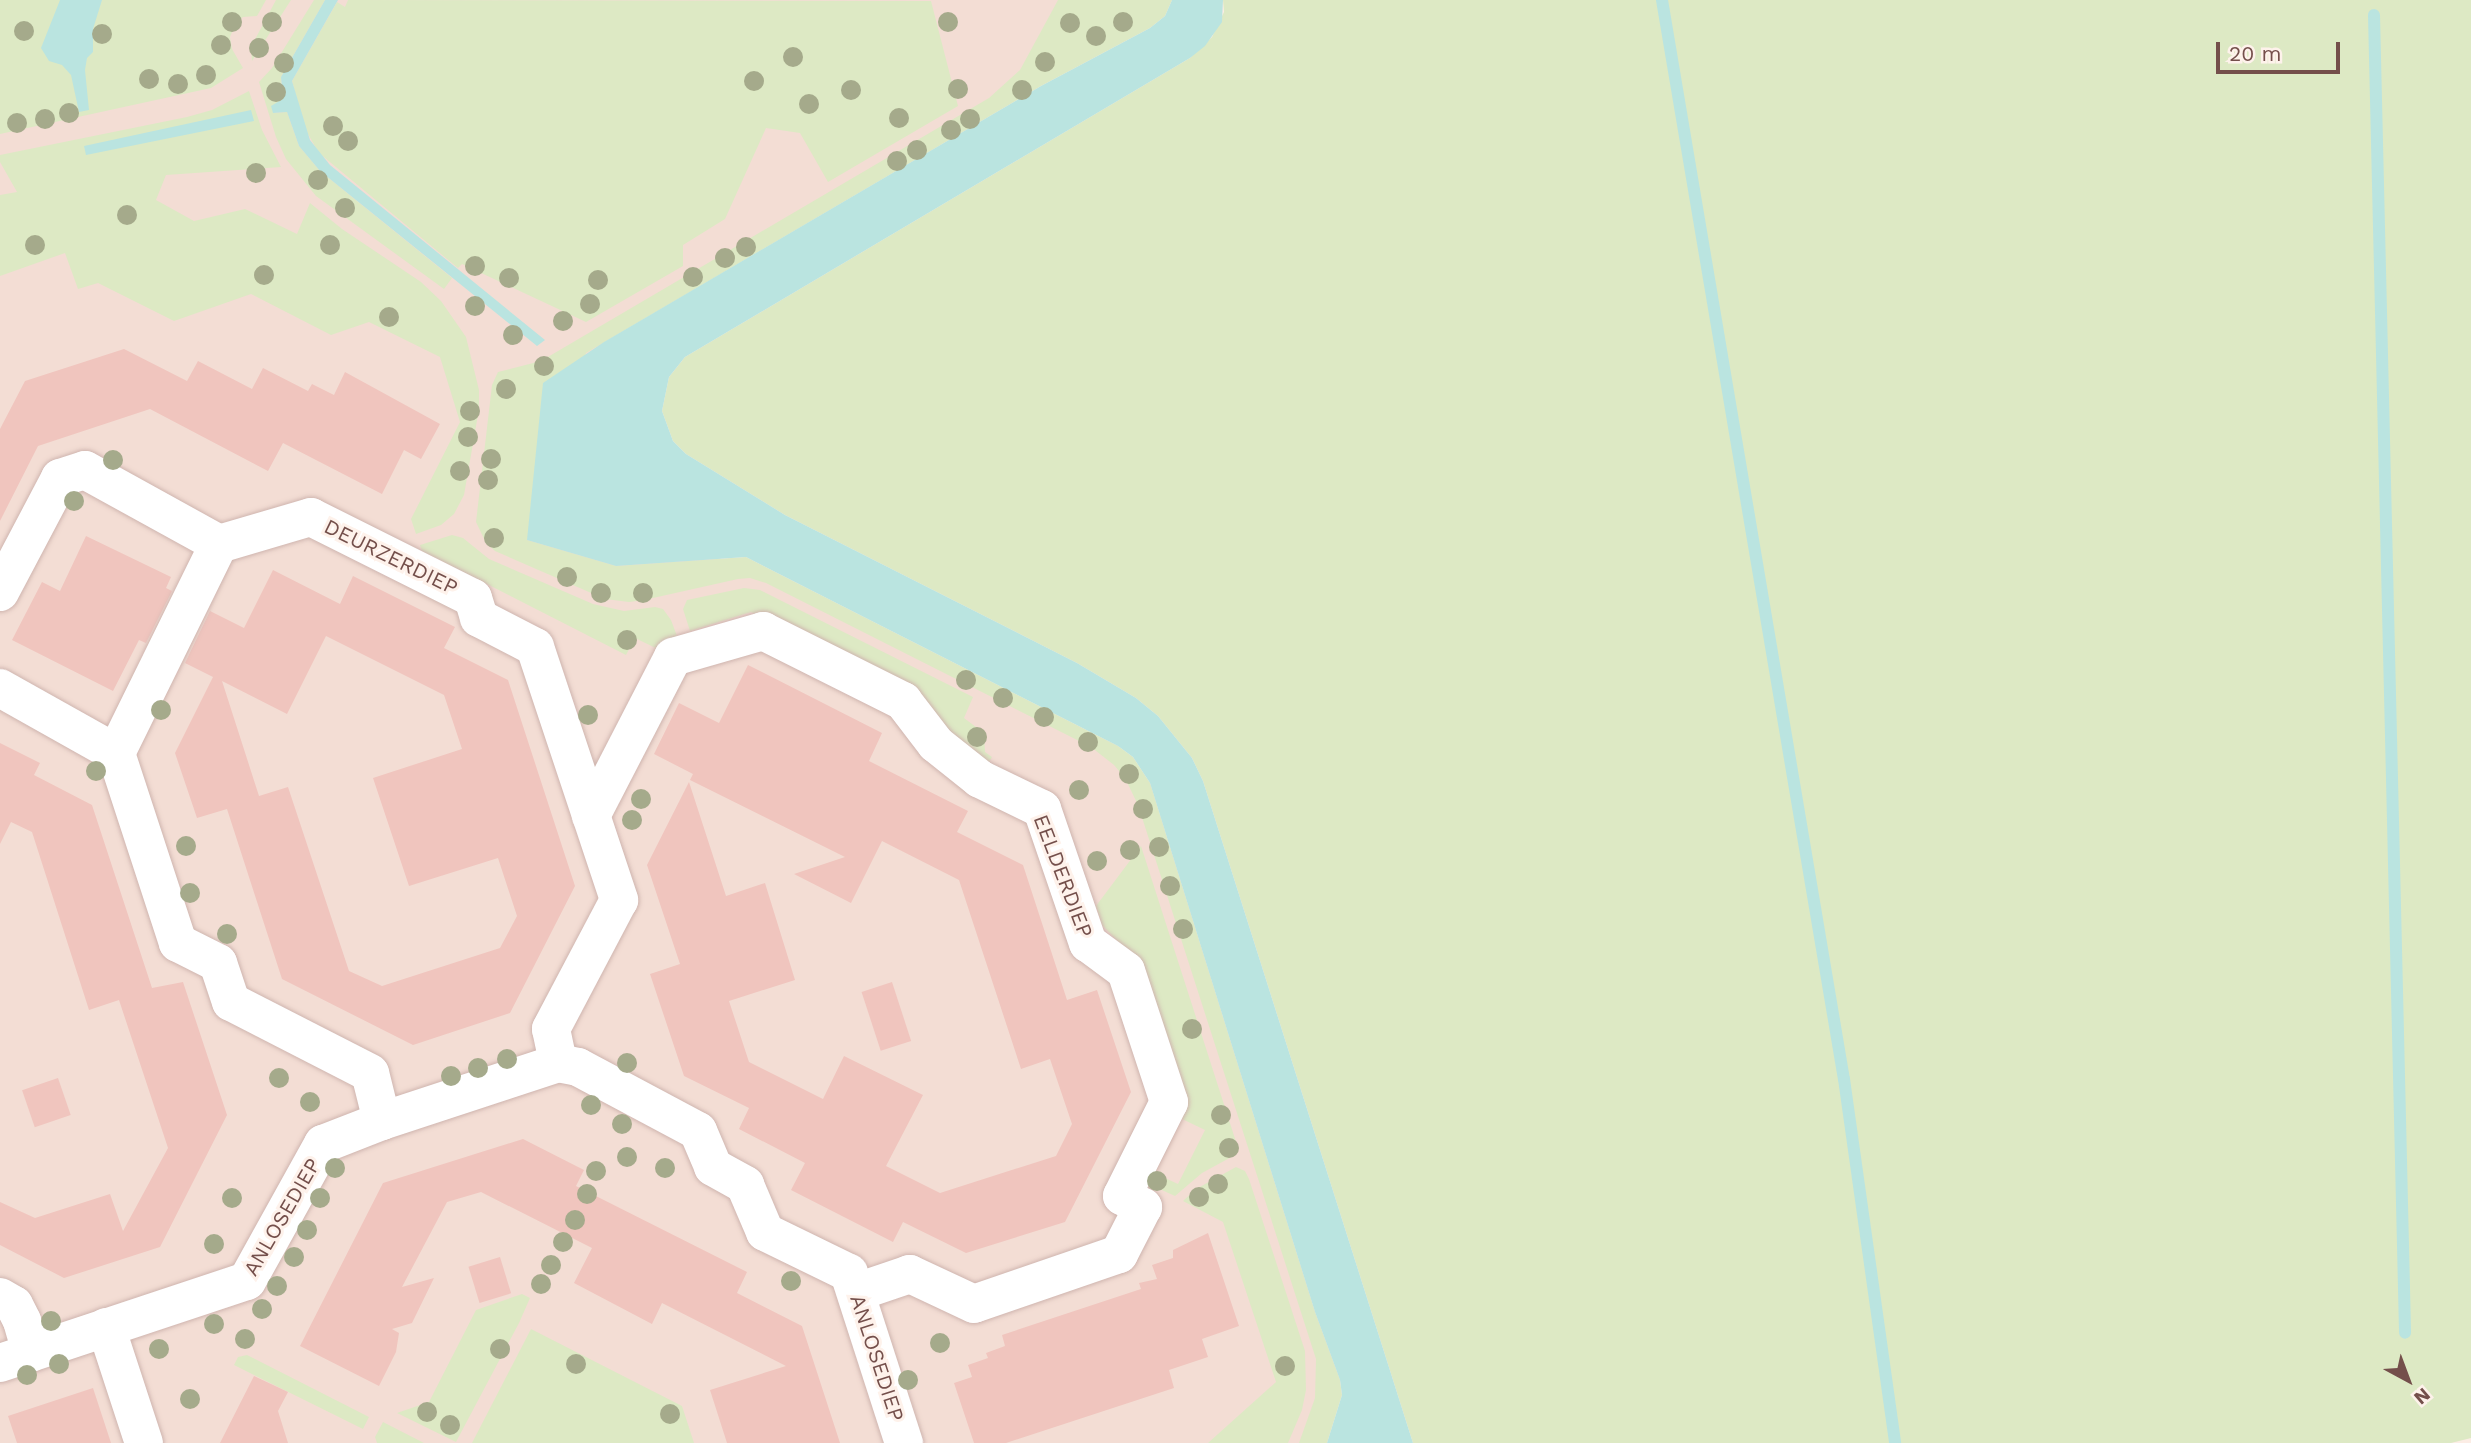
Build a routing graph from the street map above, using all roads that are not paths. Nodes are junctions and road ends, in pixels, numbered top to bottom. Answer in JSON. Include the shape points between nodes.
{"nodes":[{"id":1,"x":219,"y":544,"type":"junction"},
{"id":2,"x":0,"y":592,"type":"edge"},
{"id":3,"x":0,"y":688,"type":"edge"},
{"id":4,"x":116,"y":753,"type":"junction"},
{"id":5,"x":591,"y":816,"type":"junction"},
{"id":6,"x":558,"y":1063,"type":"junction"},
{"id":7,"x":382,"y":1121,"type":"junction"},
{"id":8,"x":857,"y":1293,"type":"junction"},
{"id":9,"x":0,"y":1297,"type":"edge"},
{"id":10,"x":106,"y":1327,"type":"junction"},
{"id":11,"x":15,"y":1358,"type":"edge"},
{"id":12,"x":144,"y":1443,"type":"edge"},
{"id":13,"x":904,"y":1443,"type":"edge"}],
"edges":[{"from":1,"to":2,"type":"street","via":[[85,470],[60,478]]},
{"from":1,"to":4,"type":"street"},
{"from":1,"to":5,"type":"street","name":"DEURZERDIEP","via":[[311,517],[473,598],[479,618],[535,647]]},
{"from":3,"to":4,"type":"street"},
{"from":4,"to":7,"type":"street","via":[[178,943],[218,963],[231,1002],[370,1073]]},
{"from":5,"to":6,"type":"street","via":[[619,901],[551,1029]]},
{"from":5,"to":8,"type":"street","name":"EELDERDIEP","via":[[673,657],[762,631],[903,701],[936,744],[980,779],[1042,809],[1088,943],[1126,971],[1170,1102],[1122,1196],[1143,1207],[1119,1254],[974,1304],[910,1274]]},
{"from":6,"to":7,"type":"street","name":"ANLOSEDIEP"},
{"from":6,"to":8,"type":"street","name":"ANLOSEDIEP","via":[[578,1067],[698,1131],[713,1167],[745,1185],[765,1232],[849,1273]]},
{"from":7,"to":10,"type":"street","name":"ANLOSEDIEP","via":[[323,1144],[247,1281]]},
{"from":8,"to":13,"type":"street","name":"ANLOSEDIEP"},
{"from":9,"to":11,"type":"street","via":[[13,1305],[22,1321]]},
{"from":10,"to":11,"type":"street","name":"ANLOSEDIEP"},
{"from":10,"to":12,"type":"street"}]}
